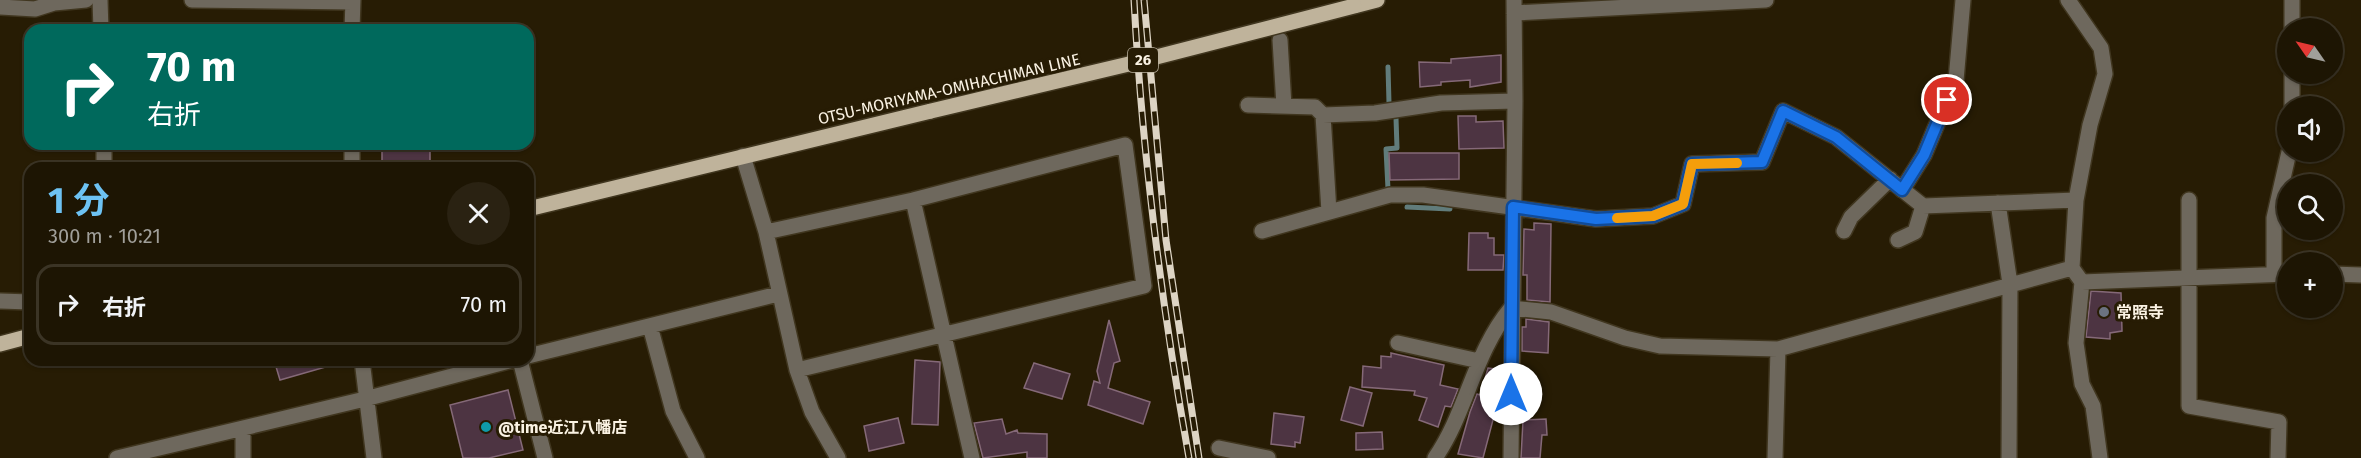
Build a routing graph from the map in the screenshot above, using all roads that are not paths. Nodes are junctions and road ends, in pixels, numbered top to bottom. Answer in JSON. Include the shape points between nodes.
{"nodes":[{"id":1,"x":86,"y":0,"type":"edge"},
{"id":2,"x":100,"y":0,"type":"edge"},
{"id":3,"x":192,"y":0,"type":"edge"},
{"id":4,"x":1377,"y":0,"type":"edge"},
{"id":5,"x":1766,"y":0,"type":"edge"},
{"id":6,"x":1963,"y":0,"type":"edge"},
{"id":7,"x":2068,"y":0,"type":"edge"},
{"id":8,"x":2292,"y":0,"type":"edge"},
{"id":9,"x":352,"y":1,"type":"edge"},
{"id":10,"x":54,"y":2,"type":"edge"},
{"id":11,"x":0,"y":7,"type":"edge"},
{"id":12,"x":1514,"y":7,"type":"edge"},
{"id":13,"x":2292,"y":18,"type":"edge"},
{"id":14,"x":101,"y":24,"type":"edge"},
{"id":15,"x":352,"y":24,"type":"edge"},
{"id":16,"x":1280,"y":40,"type":"dead end"},
{"id":17,"x":1515,"y":101,"type":"junction"},
{"id":18,"x":1248,"y":105,"type":"dead end"},
{"id":19,"x":1284,"y":106,"type":"junction"},
{"id":20,"x":1323,"y":115,"type":"junction"},
{"id":21,"x":743,"y":156,"type":"junction"},
{"id":22,"x":2287,"y":162,"type":"edge"},
{"id":23,"x":1890,"y":179,"type":"junction"},
{"id":24,"x":1902,"y":190,"type":"junction"},
{"id":25,"x":913,"y":200,"type":"junction"},
{"id":26,"x":2076,"y":200,"type":"junction"},
{"id":27,"x":2188,"y":201,"type":"dead end"},
{"id":28,"x":1998,"y":203,"type":"junction"},
{"id":29,"x":1923,"y":206,"type":"junction"},
{"id":30,"x":1513,"y":207,"type":"junction"},
{"id":31,"x":534,"y":208,"type":"edge"},
{"id":32,"x":1329,"y":212,"type":"junction"},
{"id":33,"x":1262,"y":231,"type":"dead end"},
{"id":34,"x":1844,"y":231,"type":"dead end"},
{"id":35,"x":766,"y":232,"type":"junction"},
{"id":36,"x":1898,"y":240,"type":"dead end"},
{"id":37,"x":2278,"y":252,"type":"edge"},
{"id":38,"x":2072,"y":268,"type":"junction"},
{"id":39,"x":2277,"y":273,"type":"edge"},
{"id":40,"x":2343,"y":274,"type":"edge"},
{"id":41,"x":2361,"y":274,"type":"edge"},
{"id":42,"x":2187,"y":277,"type":"junction"},
{"id":43,"x":2082,"y":282,"type":"junction"},
{"id":44,"x":2010,"y":284,"type":"junction"},
{"id":45,"x":778,"y":294,"type":"junction"},
{"id":46,"x":0,"y":301,"type":"edge"},
{"id":47,"x":24,"y":302,"type":"edge"},
{"id":48,"x":1511,"y":308,"type":"junction"},
{"id":49,"x":650,"y":326,"type":"junction"},
{"id":50,"x":944,"y":336,"type":"junction"},
{"id":51,"x":24,"y":338,"type":"edge"},
{"id":52,"x":1398,"y":343,"type":"dead end"},
{"id":53,"x":0,"y":344,"type":"edge"},
{"id":54,"x":1779,"y":349,"type":"junction"},
{"id":55,"x":534,"y":355,"type":"edge"},
{"id":56,"x":1479,"y":361,"type":"junction"},
{"id":57,"x":362,"y":366,"type":"edge"},
{"id":58,"x":490,"y":366,"type":"edge"},
{"id":59,"x":522,"y":366,"type":"edge"},
{"id":60,"x":797,"y":370,"type":"junction"},
{"id":61,"x":365,"y":399,"type":"junction"},
{"id":62,"x":243,"y":429,"type":"junction"},
{"id":63,"x":1219,"y":448,"type":"dead end"},
{"id":64,"x":117,"y":458,"type":"edge"},
{"id":65,"x":243,"y":458,"type":"edge"},
{"id":66,"x":374,"y":458,"type":"edge"},
{"id":67,"x":545,"y":458,"type":"edge"},
{"id":68,"x":698,"y":458,"type":"edge"},
{"id":69,"x":838,"y":458,"type":"edge"},
{"id":70,"x":972,"y":458,"type":"edge"},
{"id":71,"x":1268,"y":458,"type":"edge"},
{"id":72,"x":1435,"y":458,"type":"edge"},
{"id":73,"x":1511,"y":458,"type":"edge"},
{"id":74,"x":1775,"y":458,"type":"edge"},
{"id":75,"x":2009,"y":458,"type":"edge"},
{"id":76,"x":2100,"y":458,"type":"edge"},
{"id":77,"x":2278,"y":458,"type":"edge"}],
"edges":[{"from":1,"to":10,"type":"street"},
{"from":2,"to":14,"type":"street"},
{"from":3,"to":9,"type":"street"},
{"from":4,"to":21,"type":"main road","name":"OTSU-MORIYAMA-OMIHACHIMAN LINE","number":"26","bridge":true},
{"from":5,"to":12,"type":"street"},
{"from":6,"to":24,"type":"street","via":[[1955,92],[1947,100],[1924,155]]},
{"from":7,"to":26,"type":"street","via":[[2101,48],[2105,74],[2090,125]]},
{"from":8,"to":13,"type":"street"},
{"from":9,"to":15,"type":"street"},
{"from":10,"to":11,"type":"street","via":[[35,9]]},
{"from":12,"to":17,"type":"street"},
{"from":16,"to":19,"type":"street"},
{"from":17,"to":20,"type":"street","via":[[1441,103],[1376,113]]},
{"from":17,"to":30,"type":"street"},
{"from":18,"to":19,"type":"street"},
{"from":19,"to":20,"type":"street","via":[[1316,107]]},
{"from":20,"to":32,"type":"street"},
{"from":21,"to":31,"type":"main road","name":"OTSU-MORIYAMA-OMIHACHIMAN LINE","number":"26"},
{"from":21,"to":35,"type":"street"},
{"from":22,"to":37,"type":"street","via":[[2274,218]]},
{"from":23,"to":24,"type":"street"},
{"from":23,"to":30,"type":"street","via":[[1836,137],[1783,111],[1762,162],[1692,164],[1683,204],[1653,216],[1596,219]]},
{"from":23,"to":34,"type":"street","via":[[1851,217]]},
{"from":24,"to":29,"type":"street"},
{"from":25,"to":35,"type":"street"},
{"from":25,"to":50,"type":"street"},
{"from":25,"to":50,"type":"street","via":[[1125,145],[1144,286]]},
{"from":26,"to":28,"type":"street"},
{"from":26,"to":38,"type":"street"},
{"from":27,"to":42,"type":"street"},
{"from":28,"to":29,"type":"street"},
{"from":28,"to":44,"type":"street"},
{"from":29,"to":36,"type":"street","via":[[1915,232]]},
{"from":30,"to":32,"type":"street","via":[[1423,195],[1390,195]]},
{"from":30,"to":48,"type":"street"},
{"from":32,"to":33,"type":"street"},
{"from":35,"to":45,"type":"street"},
{"from":38,"to":43,"type":"street"},
{"from":38,"to":44,"type":"street"},
{"from":39,"to":42,"type":"street"},
{"from":40,"to":41,"type":"street"},
{"from":42,"to":43,"type":"street"},
{"from":42,"to":77,"type":"street","via":[[2189,405],[2279,422]]},
{"from":43,"to":76,"type":"street","via":[[2076,343],[2082,384],[2093,406]]},
{"from":44,"to":54,"type":"street"},
{"from":44,"to":75,"type":"street"},
{"from":45,"to":49,"type":"street"},
{"from":45,"to":60,"type":"street"},
{"from":46,"to":47,"type":"street"},
{"from":48,"to":54,"type":"street","via":[[1551,312],[1660,346]]},
{"from":48,"to":56,"type":"street","via":[[1499,322]]},
{"from":48,"to":73,"type":"street"},
{"from":49,"to":55,"type":"street"},
{"from":49,"to":68,"type":"street","via":[[673,411]]},
{"from":50,"to":60,"type":"street"},
{"from":50,"to":70,"type":"street"},
{"from":51,"to":53,"type":"main road"},
{"from":52,"to":56,"type":"street"},
{"from":54,"to":74,"type":"street"},
{"from":56,"to":72,"type":"street","via":[[1446,442]]},
{"from":57,"to":61,"type":"street"},
{"from":58,"to":61,"type":"street"},
{"from":59,"to":67,"type":"street"},
{"from":60,"to":69,"type":"street","via":[[812,412]]},
{"from":61,"to":62,"type":"street"},
{"from":61,"to":66,"type":"street"},
{"from":62,"to":64,"type":"street"},
{"from":62,"to":65,"type":"street"},
{"from":63,"to":71,"type":"street"}]}
